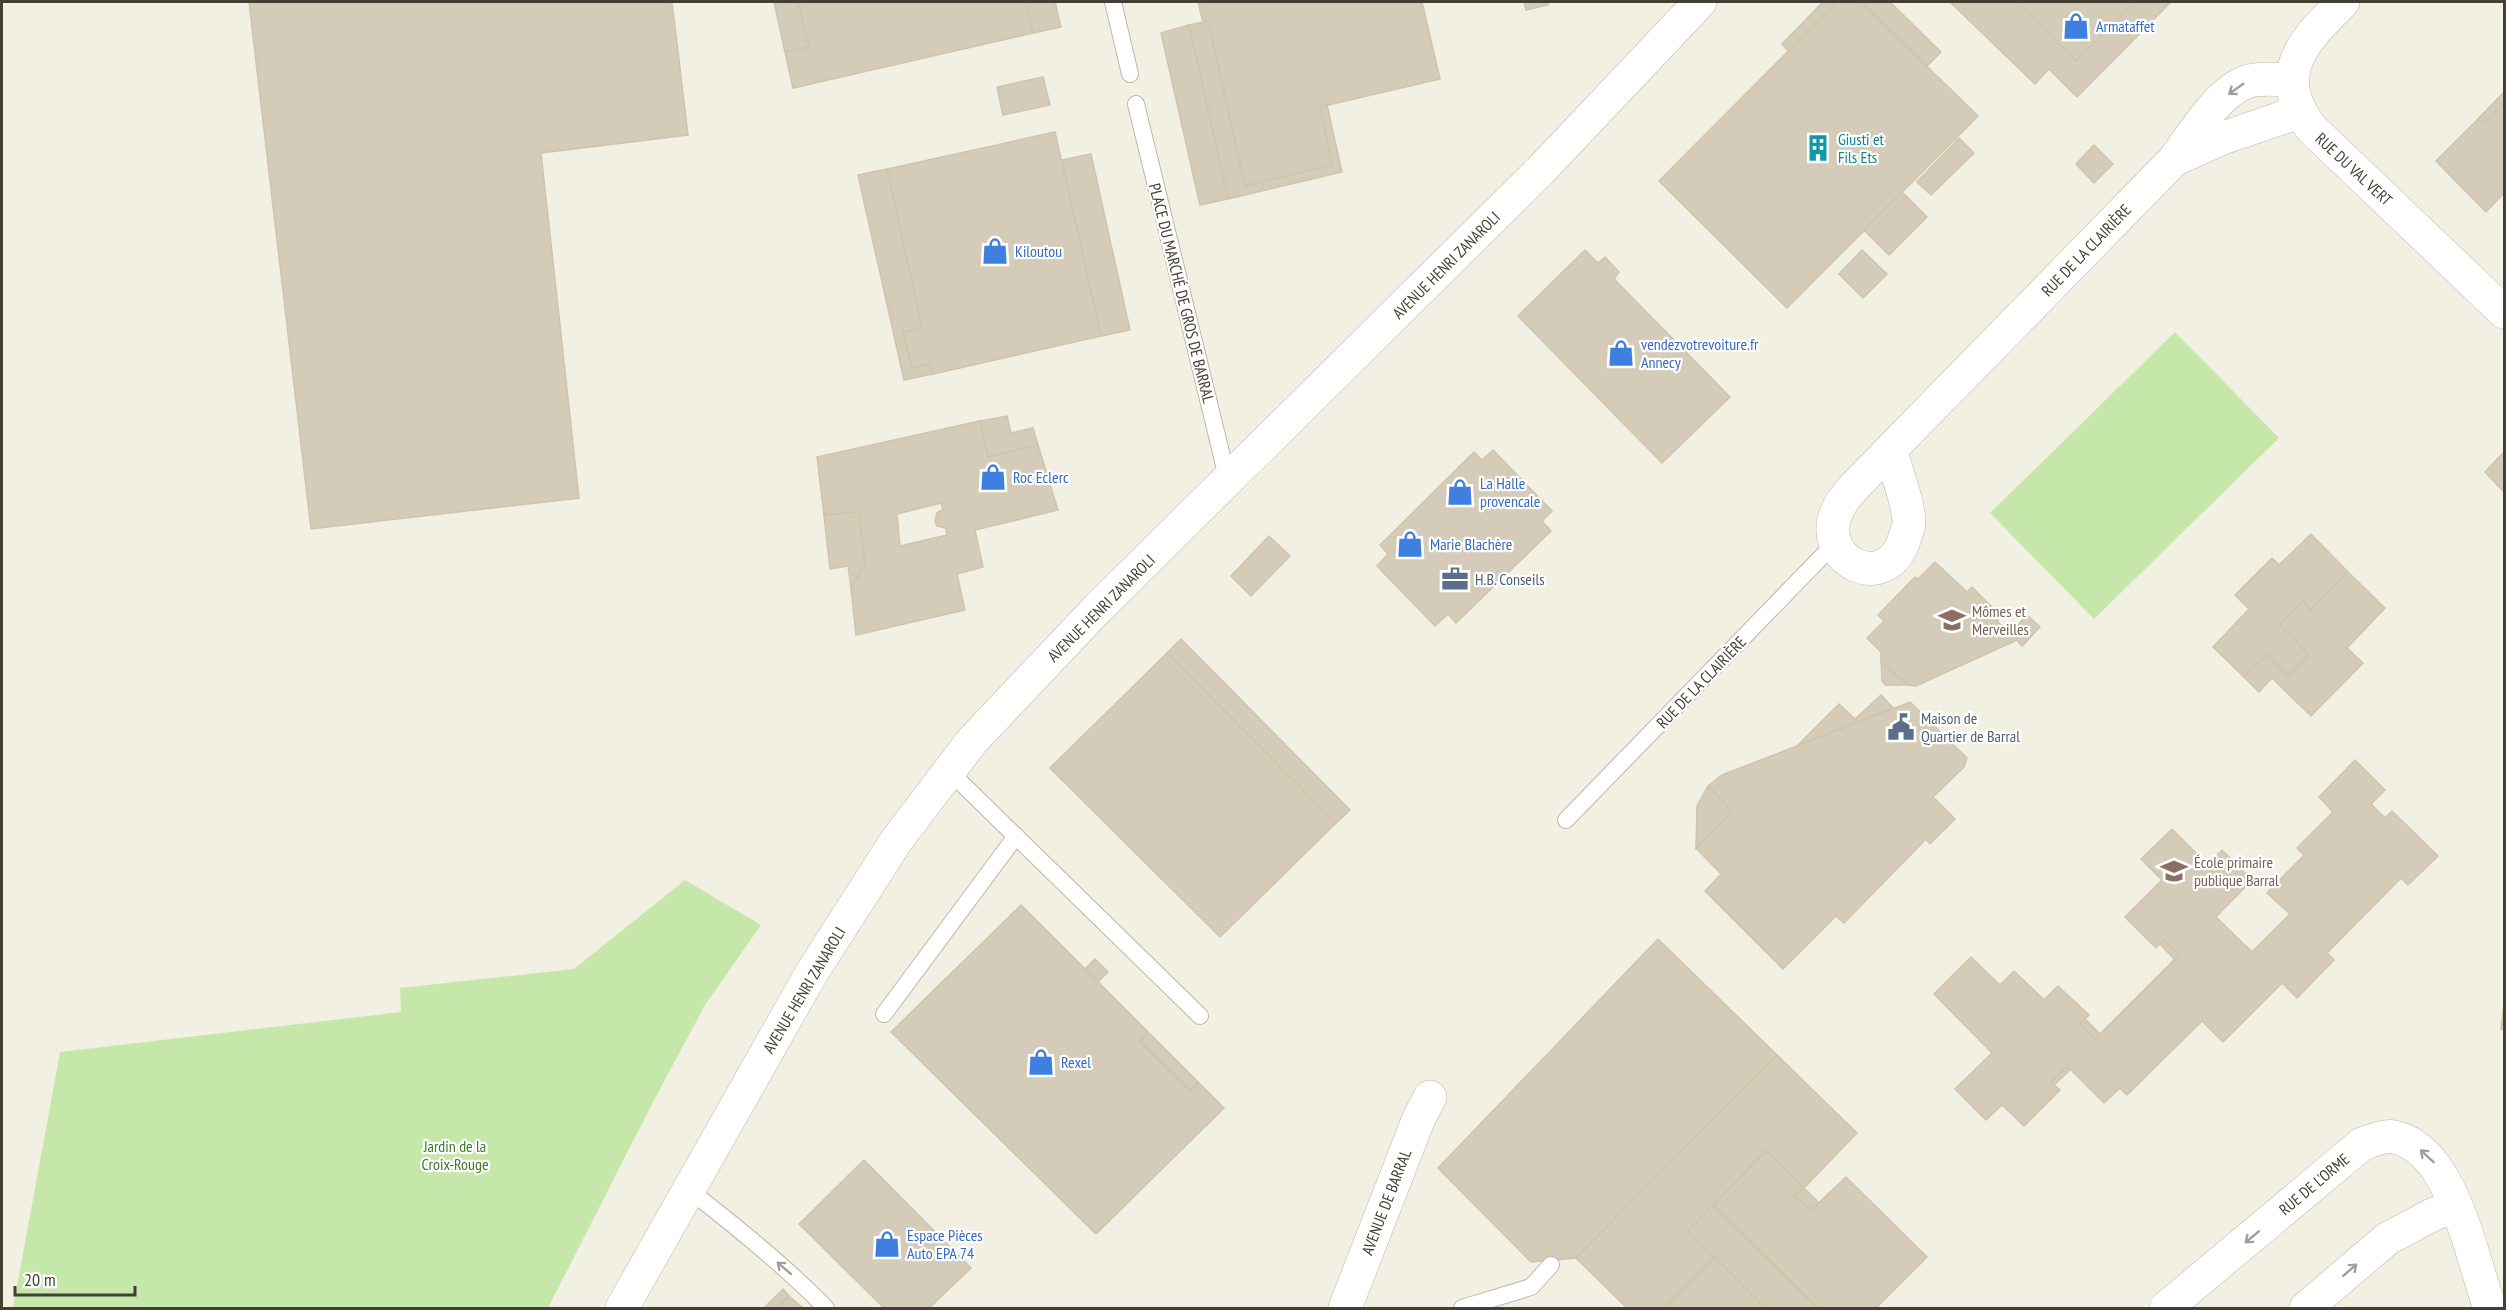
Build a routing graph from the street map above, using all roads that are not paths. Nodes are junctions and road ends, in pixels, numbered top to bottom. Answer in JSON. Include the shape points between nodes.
{"nodes":[{"id":1,"x":1113,"y":2,"type":"edge"},
{"id":2,"x":1701,"y":2,"type":"edge"},
{"id":3,"x":2343,"y":2,"type":"edge"},
{"id":4,"x":1130,"y":74,"type":"dead end"},
{"id":5,"x":2292,"y":80,"type":"junction"},
{"id":6,"x":1136,"y":104,"type":"dead end"},
{"id":7,"x":2299,"y":112,"type":"junction"},
{"id":8,"x":2174,"y":160,"type":"junction"},
{"id":9,"x":2505,"y":312,"type":"edge"},
{"id":10,"x":1891,"y":451,"type":"junction"},
{"id":11,"x":1228,"y":482,"type":"junction"},
{"id":12,"x":1835,"y":543,"type":"junction"},
{"id":13,"x":949,"y":771,"type":"junction"},
{"id":14,"x":1566,"y":820,"type":"dead end"},
{"id":15,"x":1016,"y":836,"type":"junction"},
{"id":16,"x":884,"y":1014,"type":"dead end"},
{"id":17,"x":1200,"y":1016,"type":"dead end"},
{"id":18,"x":1430,"y":1097,"type":"dead end"},
{"id":19,"x":689,"y":1190,"type":"junction"},
{"id":20,"x":2456,"y":1206,"type":"junction"},
{"id":21,"x":1551,"y":1265,"type":"dead end"},
{"id":22,"x":622,"y":1308,"type":"edge"},
{"id":23,"x":826,"y":1308,"type":"edge"},
{"id":24,"x":1345,"y":1308,"type":"edge"},
{"id":25,"x":1462,"y":1308,"type":"edge"},
{"id":26,"x":2169,"y":1308,"type":"edge"},
{"id":27,"x":2306,"y":1308,"type":"edge"},
{"id":28,"x":2490,"y":1308,"type":"edge"}],
"edges":[{"from":1,"to":4,"type":"lane"},
{"from":2,"to":11,"type":"street","name":"AVENUE HENRI ZANAROLI","via":[[1540,171]]},
{"from":3,"to":5,"type":"street","name":"RUE DU VAL VERT","via":[[2302,46]]},
{"from":5,"to":7,"type":"street","name":"RUE DU VAL VERT"},
{"from":5,"to":8,"type":"street","name":"RUE DE LA CLAIRIÈRE","one_way":true,"via":[[2247,82],[2229,93]]},
{"from":6,"to":11,"type":"lane","name":"PLACE DU MARCHÉ DE GROS DE BARRAL"},
{"from":7,"to":8,"type":"street"},
{"from":7,"to":9,"type":"street","name":"RUE DU VAL VERT","via":[[2312,129]]},
{"from":8,"to":10,"type":"street","name":"RUE DE LA CLAIRIÈRE"},
{"from":10,"to":12,"type":"street","name":"RUE DE LA CLAIRIÈRE","via":[[1839,507],[1833,532]]},
{"from":10,"to":12,"type":"street","via":[[1909,524],[1898,554],[1884,566],[1856,567],[1846,561]]},
{"from":11,"to":13,"type":"street","name":"AVENUE HENRI ZANAROLI","via":[[1099,607],[972,741]]},
{"from":12,"to":14,"type":"lane","name":"RUE DE LA CLAIRIÈRE"},
{"from":13,"to":15,"type":"lane"},
{"from":13,"to":19,"type":"street","name":"AVENUE HENRI ZANAROLI","via":[[896,841],[811,974]]},
{"from":15,"to":16,"type":"lane"},
{"from":15,"to":17,"type":"lane"},
{"from":18,"to":24,"type":"street","name":"AVENUE DE BARRAL"},
{"from":19,"to":22,"type":"street","name":"AVENUE HENRI ZANAROLI"},
{"from":23,"to":19,"type":"lane","one_way":true},
{"from":20,"to":26,"type":"street","name":"RUE DE L'ORME","one_way":true,"via":[[2433,1161],[2415,1146],[2392,1136],[2362,1144]]},
{"from":27,"to":20,"type":"street","one_way":true,"via":[[2387,1239]]},
{"from":20,"to":28,"type":"street","name":"RUE DE L'ORME"},
{"from":21,"to":25,"type":"lane","via":[[1531,1287]]}]}
